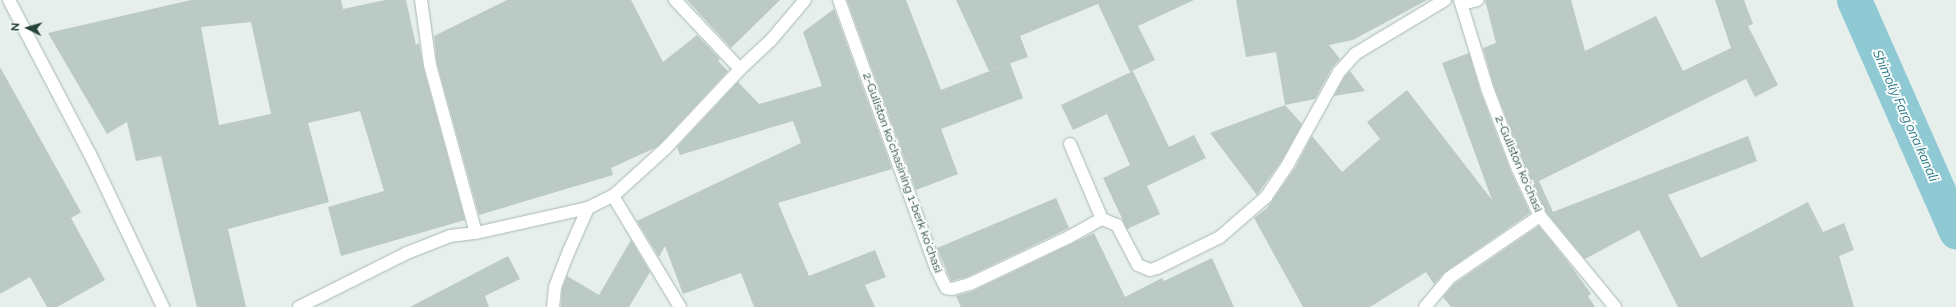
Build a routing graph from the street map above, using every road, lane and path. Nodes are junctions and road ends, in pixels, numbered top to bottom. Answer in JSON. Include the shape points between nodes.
{"nodes":[{"id":1,"x":9,"y":0,"type":"edge"},
{"id":2,"x":421,"y":0,"type":"edge"},
{"id":3,"x":675,"y":0,"type":"edge"},
{"id":4,"x":805,"y":0,"type":"edge"},
{"id":5,"x":839,"y":0,"type":"edge"},
{"id":6,"x":1445,"y":0,"type":"edge"},
{"id":7,"x":1477,"y":0,"type":"edge"},
{"id":8,"x":1461,"y":2,"type":"edge"},
{"id":9,"x":740,"y":70,"type":"junction"},
{"id":10,"x":1070,"y":144,"type":"dead end"},
{"id":11,"x":613,"y":196,"type":"junction"},
{"id":12,"x":588,"y":208,"type":"junction"},
{"id":13,"x":1540,"y":216,"type":"junction"},
{"id":14,"x":1102,"y":219,"type":"junction"},
{"id":15,"x":476,"y":233,"type":"junction"},
{"id":16,"x":162,"y":307,"type":"edge"},
{"id":17,"x":299,"y":307,"type":"edge"},
{"id":18,"x":552,"y":307,"type":"edge"},
{"id":19,"x":680,"y":307,"type":"edge"},
{"id":20,"x":1425,"y":307,"type":"edge"},
{"id":21,"x":1615,"y":307,"type":"edge"}],
"edges":[{"from":1,"to":16,"type":"street","via":[[90,154]]},
{"from":2,"to":15,"type":"street","via":[[430,65]]},
{"from":3,"to":9,"type":"street"},
{"from":4,"to":9,"type":"street","via":[[772,40]]},
{"from":5,"to":14,"type":"street","name":"2-Guliston koʻchasining 1-berk koʻchasi","via":[[931,254],[946,288],[952,290],[970,284]]},
{"from":6,"to":14,"type":"street","via":[[1355,54],[1339,72],[1288,164],[1266,197],[1220,236],[1150,270],[1138,265],[1117,225]]},
{"from":7,"to":8,"type":"street"},
{"from":8,"to":13,"type":"street","name":"2-Guliston koʻchasi","via":[[1487,88],[1518,170]]},
{"from":9,"to":11,"type":"street","via":[[665,148]]},
{"from":10,"to":14,"type":"street"},
{"from":11,"to":12,"type":"street"},
{"from":11,"to":19,"type":"street"},
{"from":12,"to":15,"type":"street"},
{"from":12,"to":18,"type":"street","via":[[555,287]]},
{"from":13,"to":20,"type":"street","via":[[1448,278]]},
{"from":13,"to":21,"type":"street","name":"2-Guliston koʻchasi"},
{"from":15,"to":17,"type":"street","via":[[450,236],[407,253]]}]}
